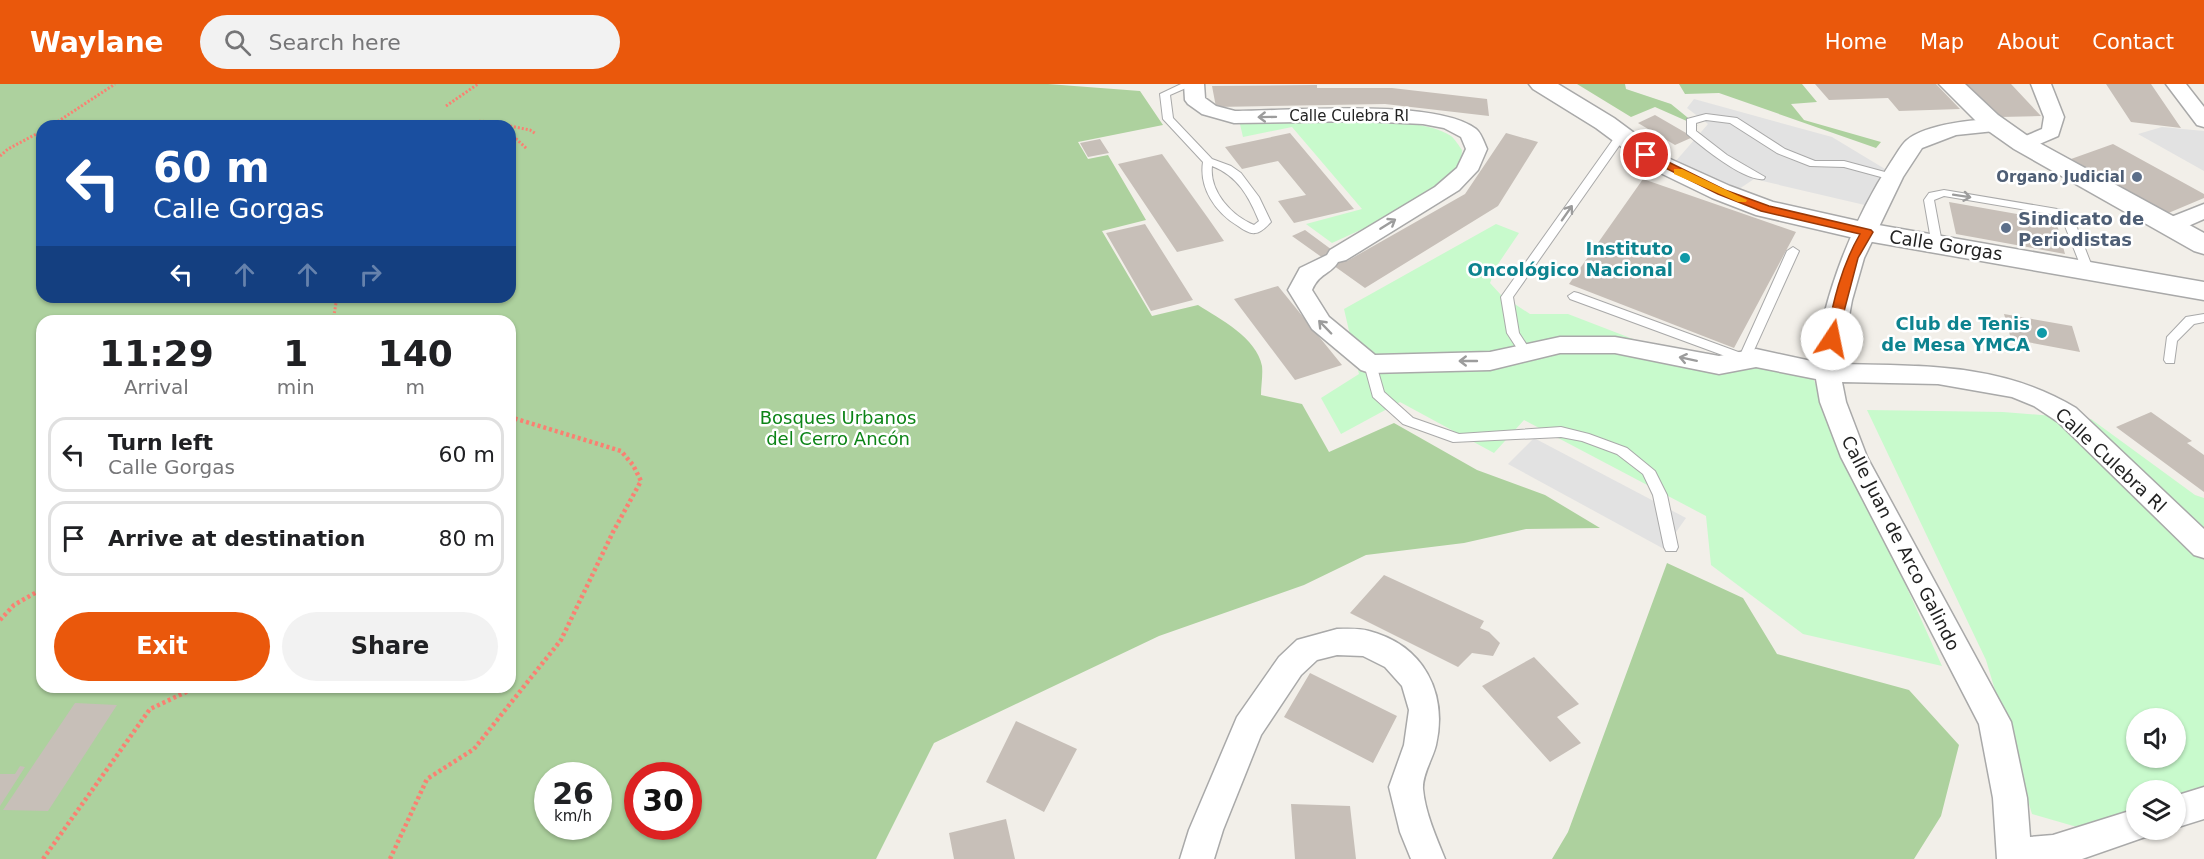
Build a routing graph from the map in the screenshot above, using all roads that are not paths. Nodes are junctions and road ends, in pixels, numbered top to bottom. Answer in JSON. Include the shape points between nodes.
{"nodes":[{"id":1,"x":1192,"y":84,"type":"edge"},
{"id":2,"x":1541,"y":84,"type":"edge"},
{"id":3,"x":1951,"y":84,"type":"edge"},
{"id":4,"x":2041,"y":84,"type":"edge"},
{"id":5,"x":2176,"y":84,"type":"edge"},
{"id":6,"x":2204,"y":121,"type":"edge"},
{"id":7,"x":1997,"y":126,"type":"junction"},
{"id":8,"x":1621,"y":136,"type":"junction"},
{"id":9,"x":2023,"y":144,"type":"junction"},
{"id":10,"x":1208,"y":161,"type":"junction"},
{"id":11,"x":1760,"y":177,"type":"dead end"},
{"id":12,"x":1892,"y":177,"type":"junction"},
{"id":13,"x":2204,"y":211,"type":"edge"},
{"id":14,"x":2169,"y":226,"type":"junction"},
{"id":15,"x":1867,"y":232,"type":"junction"},
{"id":16,"x":1936,"y":243,"type":"junction"},
{"id":17,"x":2204,"y":245,"type":"edge"},
{"id":18,"x":1793,"y":250,"type":"dead end"},
{"id":19,"x":2086,"y":269,"type":"junction"},
{"id":20,"x":2204,"y":291,"type":"edge"},
{"id":21,"x":1574,"y":296,"type":"dead end"},
{"id":22,"x":2204,"y":318,"type":"edge"},
{"id":23,"x":1526,"y":353,"type":"junction"},
{"id":24,"x":1744,"y":358,"type":"junction"},
{"id":25,"x":2170,"y":360,"type":"dead end"},
{"id":26,"x":1370,"y":364,"type":"junction"},
{"id":27,"x":1828,"y":373,"type":"junction"},
{"id":28,"x":1671,"y":547,"type":"dead end"},
{"id":29,"x":2204,"y":547,"type":"edge"},
{"id":30,"x":2204,"y":802,"type":"edge"},
{"id":31,"x":2186,"y":808,"type":"edge"},
{"id":32,"x":2126,"y":828,"type":"edge"},
{"id":33,"x":2014,"y":857,"type":"edge"},
{"id":34,"x":1197,"y":859,"type":"edge"},
{"id":35,"x":1428,"y":859,"type":"edge"}],
"edges":[{"from":1,"to":10,"type":"lane","via":[[1165,94],[1168,119]]},
{"from":26,"to":1,"type":"street","name":"Calle Culebra Rl","one_way":true,"via":[[1324,328],[1300,290],[1308,273],[1446,192],[1468,169],[1474,156],[1474,140],[1447,122],[1406,114],[1234,117],[1209,110],[1195,100]]},
{"from":2,"to":8,"type":"street","name":"Calle Gorgas"},
{"from":3,"to":7,"type":"street"},
{"from":4,"to":9,"type":"street","via":[[2054,117],[2051,132]]},
{"from":5,"to":6,"type":"street"},
{"from":7,"to":9,"type":"street"},
{"from":7,"to":12,"type":"street","name":"Calle Juan de Arco Galindo","via":[[1955,129],[1930,136],[1914,144]]},
{"from":8,"to":15,"type":"street","name":"Calle Gorgas","via":[[1659,163],[1757,206]]},
{"from":23,"to":8,"type":"lane","one_way":true,"via":[[1513,333],[1507,297]]},
{"from":9,"to":14,"type":"street"},
{"from":10,"to":10,"type":"lane","via":[[1237,175],[1254,197],[1265,222],[1255,230],[1242,225],[1221,205],[1208,184]]},
{"from":11,"to":12,"type":"lane","via":[[1712,150],[1690,132],[1691,121],[1706,117],[1733,120],[1781,151],[1814,164],[1844,164]]},
{"from":12,"to":15,"type":"street","name":"Calle Juan de Arco Galindo"},
{"from":13,"to":14,"type":"street"},
{"from":14,"to":17,"type":"street"},
{"from":15,"to":16,"type":"street","name":"Calle Gorgas"},
{"from":15,"to":27,"type":"street","name":"Calle Juan de Arco Galindo","via":[[1853,258],[1840,300]]},
{"from":16,"to":19,"type":"street","name":"Calle Gorgas"},
{"from":16,"to":19,"type":"lane","one_way":true,"via":[[1929,200],[1933,195],[1944,193],[2059,212],[2068,220]]},
{"from":18,"to":24,"type":"lane"},
{"from":19,"to":20,"type":"street","name":"Calle Gorgas"},
{"from":21,"to":24,"type":"lane"},
{"from":22,"to":25,"type":"lane","via":[[2190,320],[2171,340]]},
{"from":24,"to":23,"type":"street","name":"Calle Culebra Rl","one_way":true,"via":[[1719,365],[1615,345],[1560,345]]},
{"from":23,"to":26,"type":"street","name":"Calle Culebra Rl","one_way":true,"via":[[1490,361]]},
{"from":24,"to":27,"type":"street","name":"Calle Culebra Rl"},
{"from":26,"to":28,"type":"lane","via":[[1378,393],[1408,421],[1458,439],[1561,432],[1622,451],[1648,471],[1660,495]]},
{"from":27,"to":29,"type":"street","name":"Calle Culebra Rl","via":[[1938,375],[2018,389],[2043,400],[2067,415]]},
{"from":27,"to":33,"type":"street","name":"Calle Juan de Arco Galindo","via":[[1833,402],[1854,457],[1995,722],[2010,798]]},
{"from":30,"to":31,"type":"street"},
{"from":32,"to":33,"type":"street","via":[[2053,852]]},
{"from":34,"to":35,"type":"street","via":[[1248,727],[1290,666],[1308,649],[1337,642],[1367,643],[1396,658],[1414,679],[1425,710],[1420,745],[1406,787]]}]}
